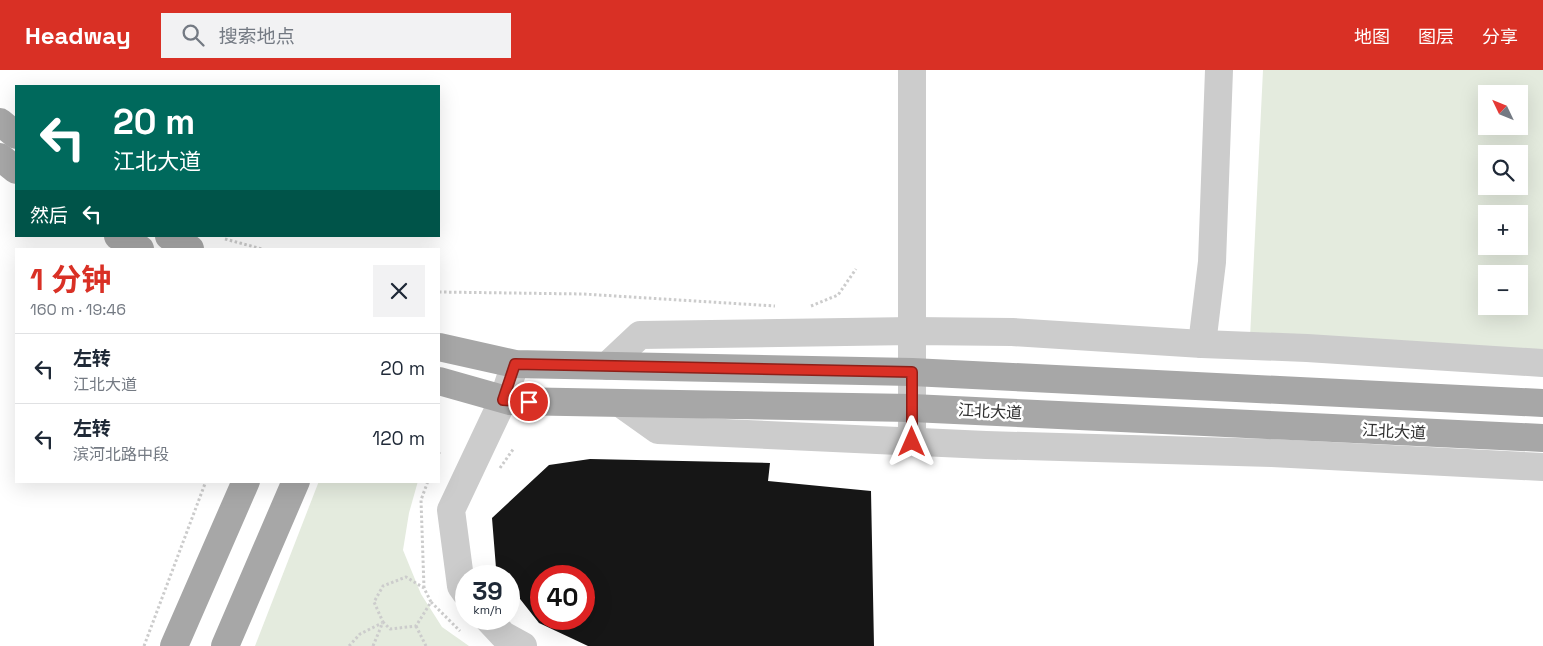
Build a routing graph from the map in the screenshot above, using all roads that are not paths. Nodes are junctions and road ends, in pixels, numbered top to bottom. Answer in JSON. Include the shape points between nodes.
{"nodes":[{"id":1,"x":912,"y":70,"type":"edge"},
{"id":2,"x":1219,"y":70,"type":"edge"},
{"id":3,"x":0,"y":122,"type":"edge"},
{"id":4,"x":15,"y":134,"type":"edge"},
{"id":5,"x":0,"y":157,"type":"edge"},
{"id":6,"x":15,"y":169,"type":"edge"},
{"id":7,"x":120,"y":237,"type":"edge"},
{"id":8,"x":171,"y":237,"type":"edge"},
{"id":9,"x":138,"y":248,"type":"edge"},
{"id":10,"x":188,"y":248,"type":"edge"},
{"id":11,"x":912,"y":331,"type":"junction"},
{"id":12,"x":1202,"y":344,"type":"junction"},
{"id":13,"x":440,"y":347,"type":"edge"},
{"id":14,"x":1543,"y":363,"type":"edge"},
{"id":15,"x":515,"y":364,"type":"junction"},
{"id":16,"x":607,"y":366,"type":"junction"},
{"id":17,"x":912,"y":372,"type":"junction"},
{"id":18,"x":440,"y":381,"type":"edge"},
{"id":19,"x":503,"y":400,"type":"junction"},
{"id":20,"x":620,"y":403,"type":"junction"},
{"id":21,"x":1543,"y":403,"type":"edge"},
{"id":22,"x":912,"y":408,"type":"junction"},
{"id":23,"x":1543,"y":438,"type":"edge"},
{"id":24,"x":912,"y":442,"type":"junction"},
{"id":25,"x":1543,"y":467,"type":"edge"},
{"id":26,"x":245,"y":483,"type":"edge"},
{"id":27,"x":295,"y":483,"type":"edge"},
{"id":28,"x":457,"y":565,"type":"edge"},
{"id":29,"x":498,"y":630,"type":"edge"},
{"id":30,"x":174,"y":646,"type":"edge"},
{"id":31,"x":225,"y":646,"type":"edge"},
{"id":32,"x":523,"y":646,"type":"edge"}],
"edges":[{"from":1,"to":11,"type":"street"},
{"from":2,"to":12,"type":"street","via":[[1212,262]]},
{"from":3,"to":4,"type":"main road"},
{"from":5,"to":6,"type":"main road"},
{"from":7,"to":9,"type":"main road"},
{"from":8,"to":10,"type":"main road"},
{"from":11,"to":12,"type":"street","via":[[1012,332]]},
{"from":11,"to":16,"type":"street","via":[[640,335]]},
{"from":11,"to":17,"type":"street"},
{"from":12,"to":14,"type":"street"},
{"from":13,"to":15,"type":"main road"},
{"from":15,"to":16,"type":"main road"},
{"from":15,"to":19,"type":"street"},
{"from":16,"to":17,"type":"main road"},
{"from":17,"to":21,"type":"main road"},
{"from":17,"to":22,"type":"street"},
{"from":18,"to":19,"type":"main road","name":"江北大道"},
{"from":19,"to":20,"type":"main road","name":"江北大道"},
{"from":19,"to":28,"type":"street","via":[[450,510]]},
{"from":20,"to":22,"type":"main road","name":"江北大道"},
{"from":20,"to":24,"type":"street","via":[[658,430]]},
{"from":22,"to":23,"type":"main road","name":"江北大道"},
{"from":22,"to":24,"type":"street"},
{"from":24,"to":25,"type":"street","via":[[1272,453]]},
{"from":26,"to":30,"type":"main road"},
{"from":27,"to":31,"type":"main road"},
{"from":29,"to":32,"type":"street"}]}
